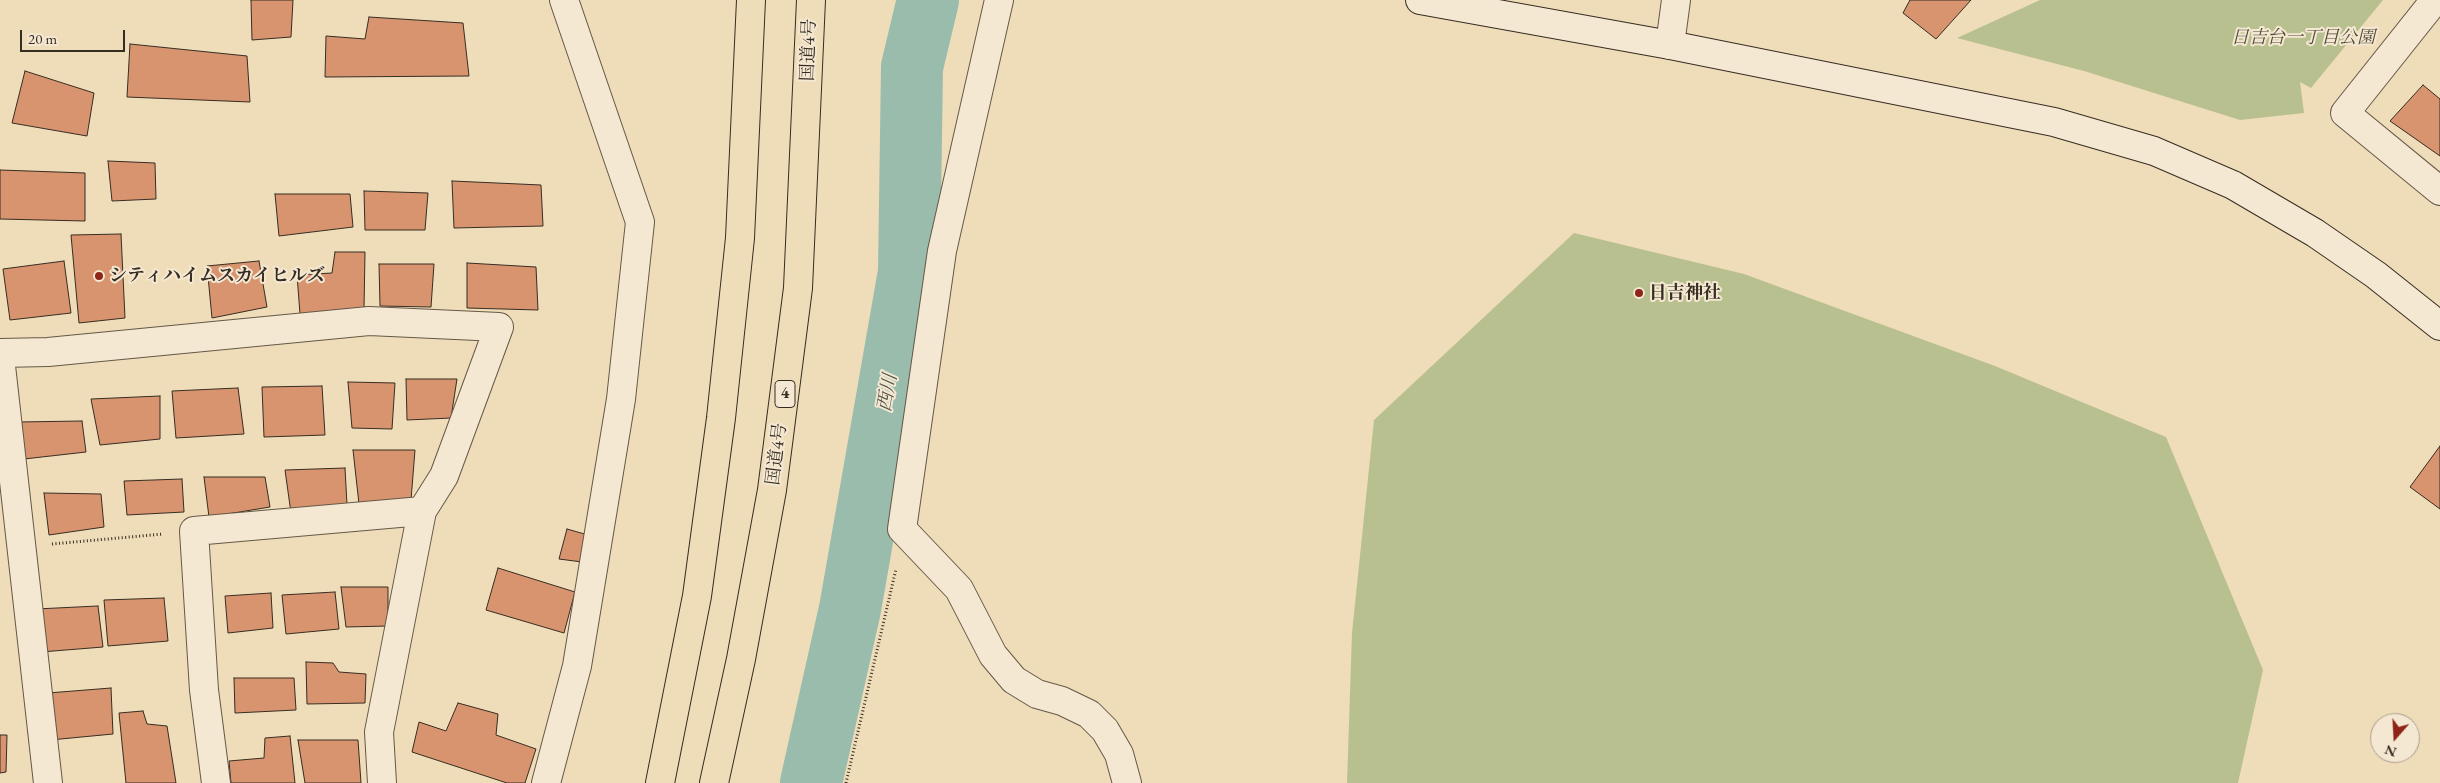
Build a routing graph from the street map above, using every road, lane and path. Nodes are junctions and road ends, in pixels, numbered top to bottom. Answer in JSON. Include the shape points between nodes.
{"nodes":[{"id":1,"x":564,"y":0,"type":"edge"},
{"id":2,"x":751,"y":0,"type":"edge"},
{"id":3,"x":811,"y":0,"type":"edge"},
{"id":4,"x":999,"y":0,"type":"edge"},
{"id":5,"x":1420,"y":0,"type":"edge"},
{"id":6,"x":1676,"y":0,"type":"edge"},
{"id":7,"x":2435,"y":0,"type":"edge"},
{"id":8,"x":1670,"y":45,"type":"junction"},
{"id":9,"x":2440,"y":191,"type":"edge"},
{"id":10,"x":2440,"y":326,"type":"edge"},
{"id":11,"x":0,"y":353,"type":"edge"},
{"id":12,"x":0,"y":357,"type":"edge"},
{"id":13,"x":422,"y":511,"type":"junction"},
{"id":14,"x":902,"y":529,"type":"junction"},
{"id":15,"x":194,"y":531,"type":"junction"},
{"id":16,"x":21,"y":547,"type":"junction"},
{"id":17,"x":48,"y":783,"type":"edge"},
{"id":18,"x":216,"y":783,"type":"edge"},
{"id":19,"x":382,"y":783,"type":"edge"},
{"id":20,"x":546,"y":783,"type":"edge"},
{"id":21,"x":660,"y":783,"type":"edge"},
{"id":22,"x":714,"y":783,"type":"edge"},
{"id":23,"x":846,"y":783,"type":"edge"},
{"id":24,"x":1127,"y":783,"type":"edge"}],
"edges":[{"from":1,"to":20,"type":"street","via":[[640,222],[621,399],[577,666]]},
{"from":2,"to":21,"type":"highway","via":[[740,238],[721,418],[697,596]]},
{"from":3,"to":22,"type":"highway","name":"国道4号","number":"4","via":[[798,288],[772,490]]},
{"from":4,"to":14,"type":"street","via":[[942,251]]},
{"from":5,"to":8,"type":"street"},
{"from":6,"to":8,"type":"street"},
{"from":7,"to":9,"type":"street","via":[[2345,113]]},
{"from":8,"to":10,"type":"street","via":[[2054,122],[2154,151],[2233,185],[2315,233],[2376,275]]},
{"from":11,"to":13,"type":"street","via":[[48,352],[369,321],[499,328],[444,476]]},
{"from":12,"to":16,"type":"street"},
{"from":13,"to":15,"type":"street"},
{"from":13,"to":19,"type":"street","via":[[379,732]]},
{"from":14,"to":23,"type":"path","via":[[897,564]]},
{"from":14,"to":24,"type":"street","via":[[959,589],[993,655],[1014,680],[1037,694],[1089,714],[1105,730],[1119,754]]},
{"from":15,"to":16,"type":"path"},
{"from":15,"to":18,"type":"street","via":[[204,690]]},
{"from":16,"to":17,"type":"street"}]}
